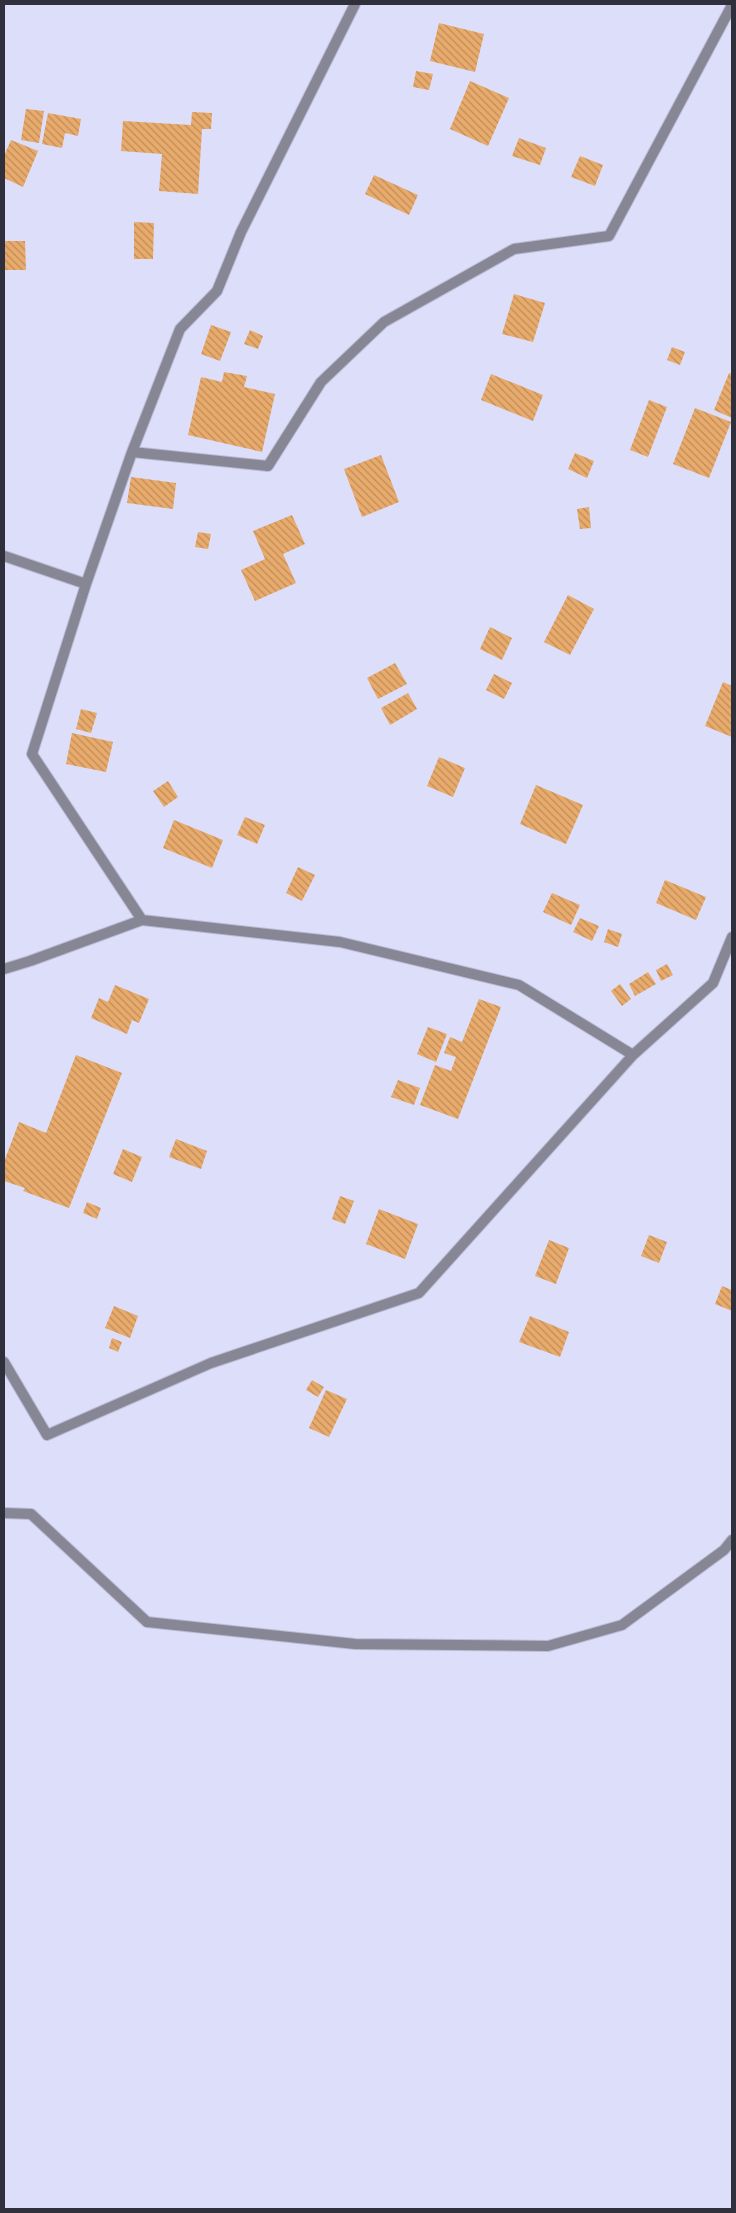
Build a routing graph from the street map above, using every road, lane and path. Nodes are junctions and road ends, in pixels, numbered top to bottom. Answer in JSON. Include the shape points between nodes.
{"nodes":[{"id":1,"x":356,"y":4,"type":"edge"},
{"id":2,"x":732,"y":5,"type":"edge"},
{"id":3,"x":132,"y":452,"type":"junction"},
{"id":4,"x":4,"y":556,"type":"edge"},
{"id":5,"x":86,"y":584,"type":"junction"},
{"id":6,"x":142,"y":920,"type":"junction"},
{"id":7,"x":732,"y":937,"type":"edge"},
{"id":8,"x":4,"y":969,"type":"edge"},
{"id":9,"x":633,"y":1055,"type":"junction"},
{"id":10,"x":4,"y":1362,"type":"edge"},
{"id":11,"x":4,"y":1513,"type":"edge"},
{"id":12,"x":732,"y":1540,"type":"edge"}],
"edges":[{"from":1,"to":3,"type":"street","via":[[241,232],[217,291],[180,329]]},
{"from":2,"to":3,"type":"street","via":[[609,236],[514,249],[384,322],[321,382],[268,466]]},
{"from":3,"to":5,"type":"street"},
{"from":4,"to":5,"type":"street"},
{"from":5,"to":6,"type":"street","via":[[32,754]]},
{"from":6,"to":8,"type":"street"},
{"from":6,"to":9,"type":"street","via":[[340,942],[519,985]]},
{"from":7,"to":9,"type":"street","via":[[713,983]]},
{"from":9,"to":10,"type":"street","via":[[419,1293],[211,1363],[47,1435]]},
{"from":11,"to":12,"type":"street","via":[[31,1514],[147,1622],[355,1644],[548,1646],[622,1625],[724,1550]]}]}
